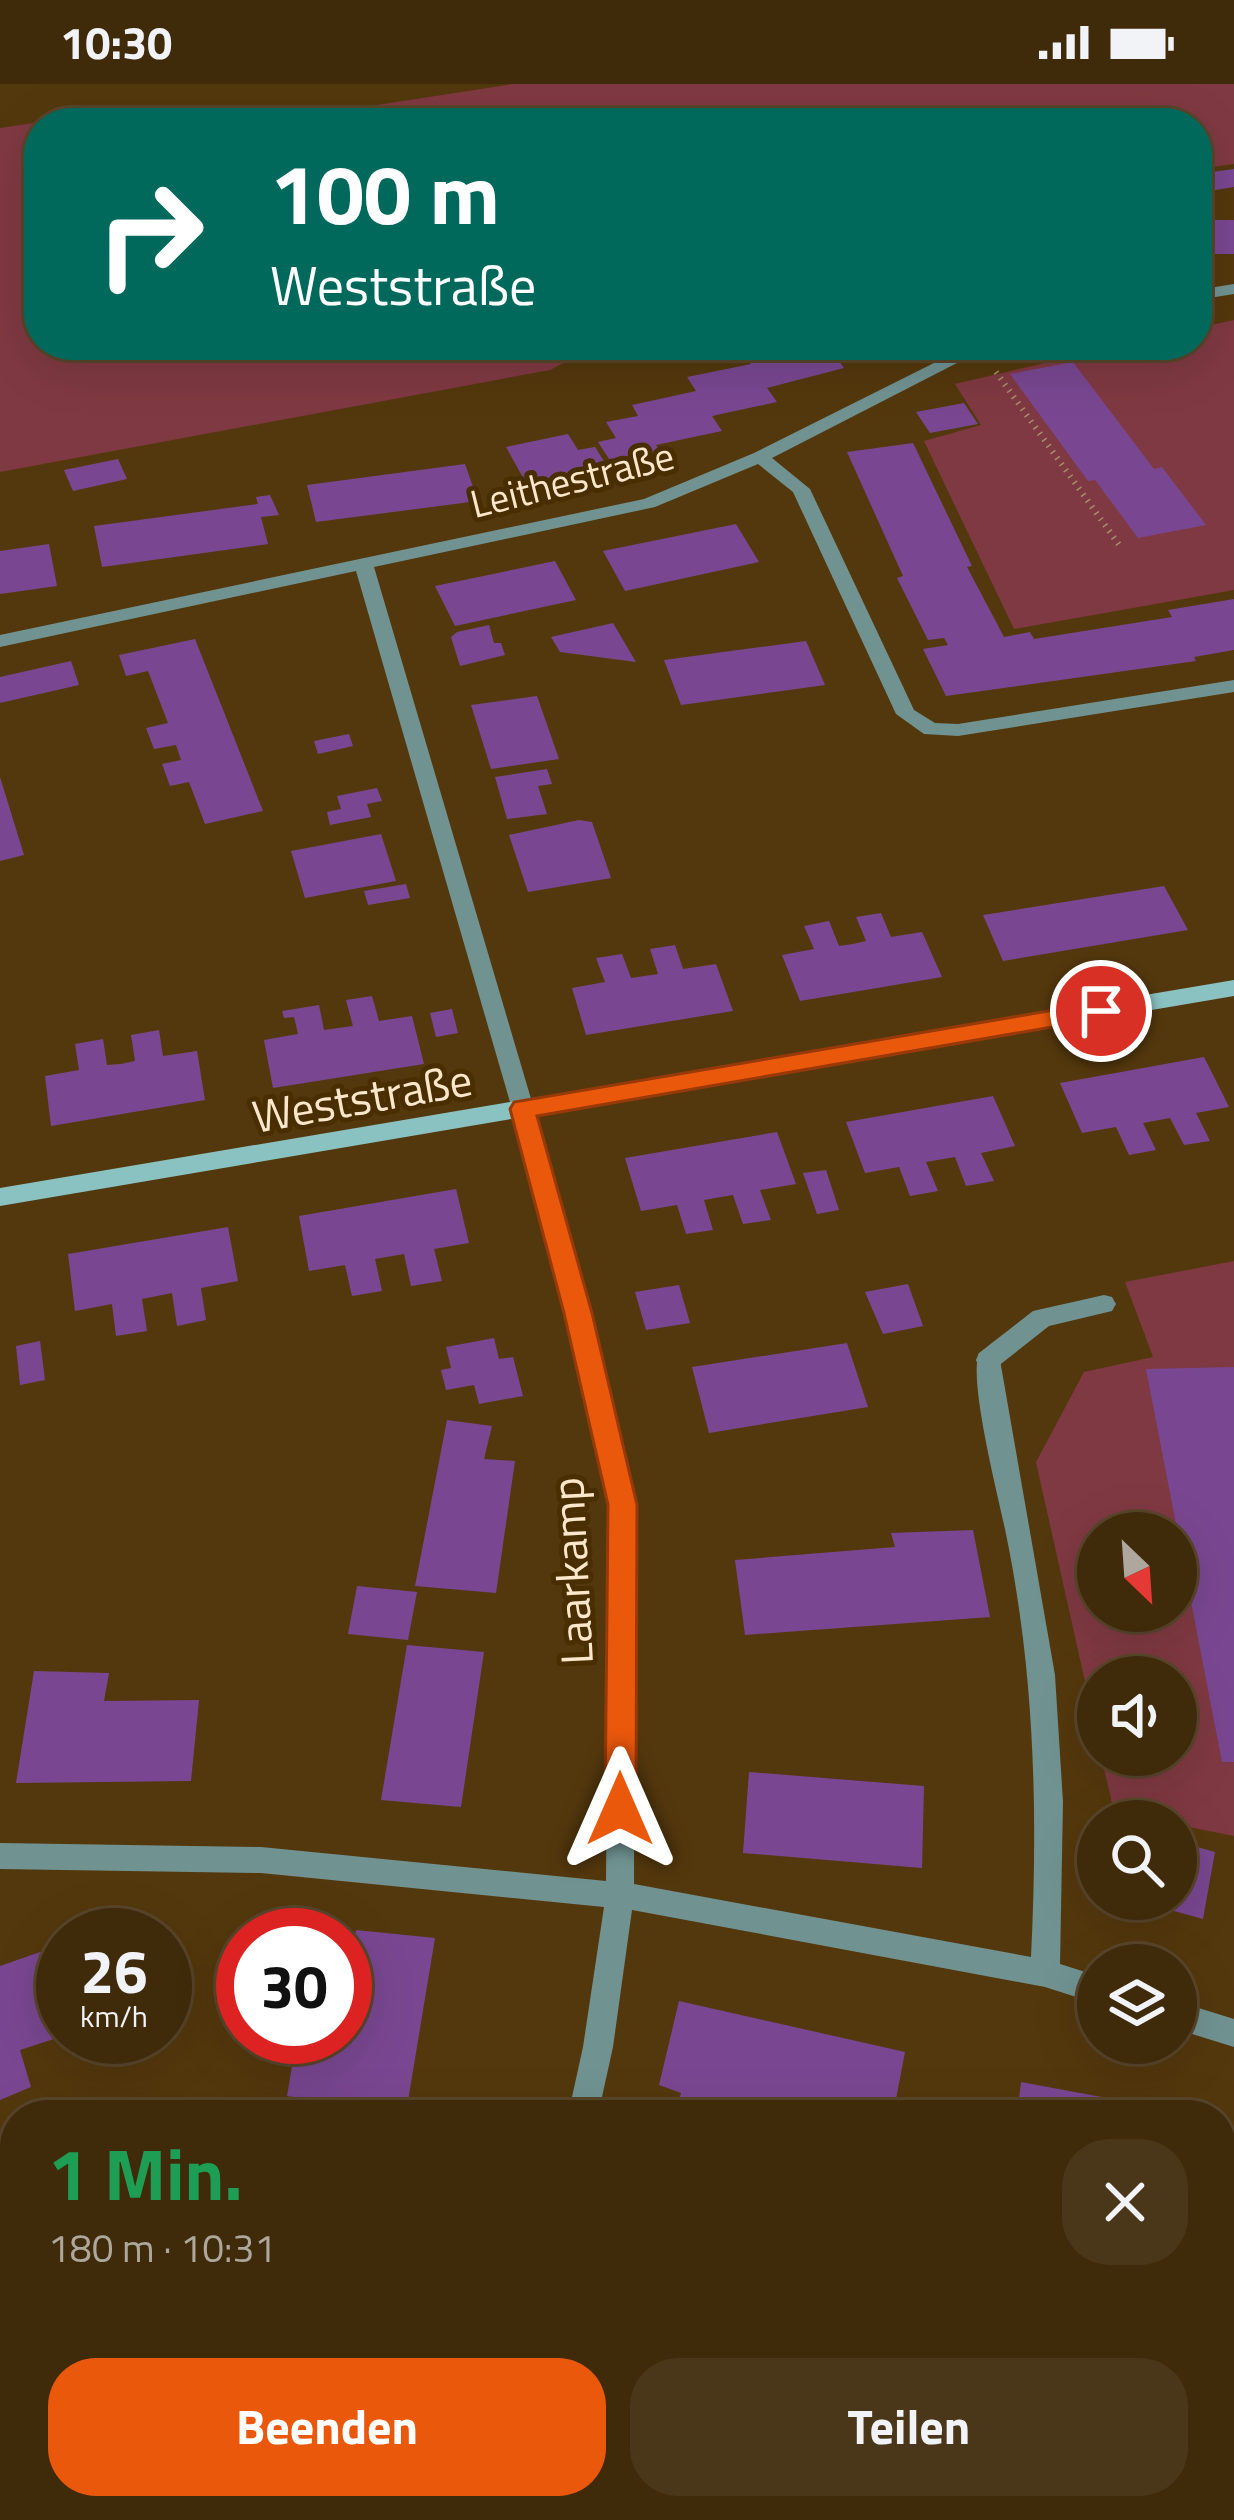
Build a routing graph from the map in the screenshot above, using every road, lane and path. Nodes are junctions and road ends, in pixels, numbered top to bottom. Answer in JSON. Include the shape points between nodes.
{"nodes":[{"id":1,"x":952,"y":360,"type":"edge"},
{"id":2,"x":990,"y":360,"type":"edge"},
{"id":3,"x":760,"y":457,"type":"junction"},
{"id":4,"x":1122,"y":549,"type":"dead end"},
{"id":5,"x":364,"y":565,"type":"junction"},
{"id":6,"x":0,"y":641,"type":"edge"},
{"id":7,"x":1234,"y":686,"type":"edge"},
{"id":8,"x":1234,"y":988,"type":"edge"},
{"id":9,"x":523,"y":1109,"type":"junction"},
{"id":10,"x":0,"y":1197,"type":"edge"},
{"id":11,"x":1104,"y":1304,"type":"dead end"},
{"id":12,"x":0,"y":1856,"type":"edge"},
{"id":13,"x":620,"y":1895,"type":"junction"},
{"id":14,"x":1045,"y":1973,"type":"junction"},
{"id":15,"x":1077,"y":1983,"type":"edge"},
{"id":16,"x":1197,"y":2022,"type":"edge"},
{"id":17,"x":1234,"y":2033,"type":"edge"},
{"id":18,"x":586,"y":2100,"type":"edge"}],
"edges":[{"from":1,"to":3,"type":"street","name":"Leithestraße"},
{"from":2,"to":4,"type":"path"},
{"from":3,"to":5,"type":"street","name":"Leithestraße","via":[[649,503]]},
{"from":3,"to":7,"type":"street","via":[[802,489],[905,714],[931,730]]},
{"from":5,"to":6,"type":"street","name":"Leithestraße"},
{"from":5,"to":9,"type":"street"},
{"from":8,"to":9,"type":"street","name":"Weststraße"},
{"from":9,"to":10,"type":"street","name":"Weststraße"},
{"from":9,"to":13,"type":"street","name":"Laarkamp","via":[[622,1505]]},
{"from":11,"to":14,"type":"street","via":[[1042,1318],[988,1360],[995,1438],[1039,1655],[1052,1798]]},
{"from":12,"to":13,"type":"street","via":[[261,1860]]},
{"from":13,"to":14,"type":"street"},
{"from":13,"to":18,"type":"street","name":"Laarkamp"},
{"from":14,"to":15,"type":"street"},
{"from":16,"to":17,"type":"street"}]}
